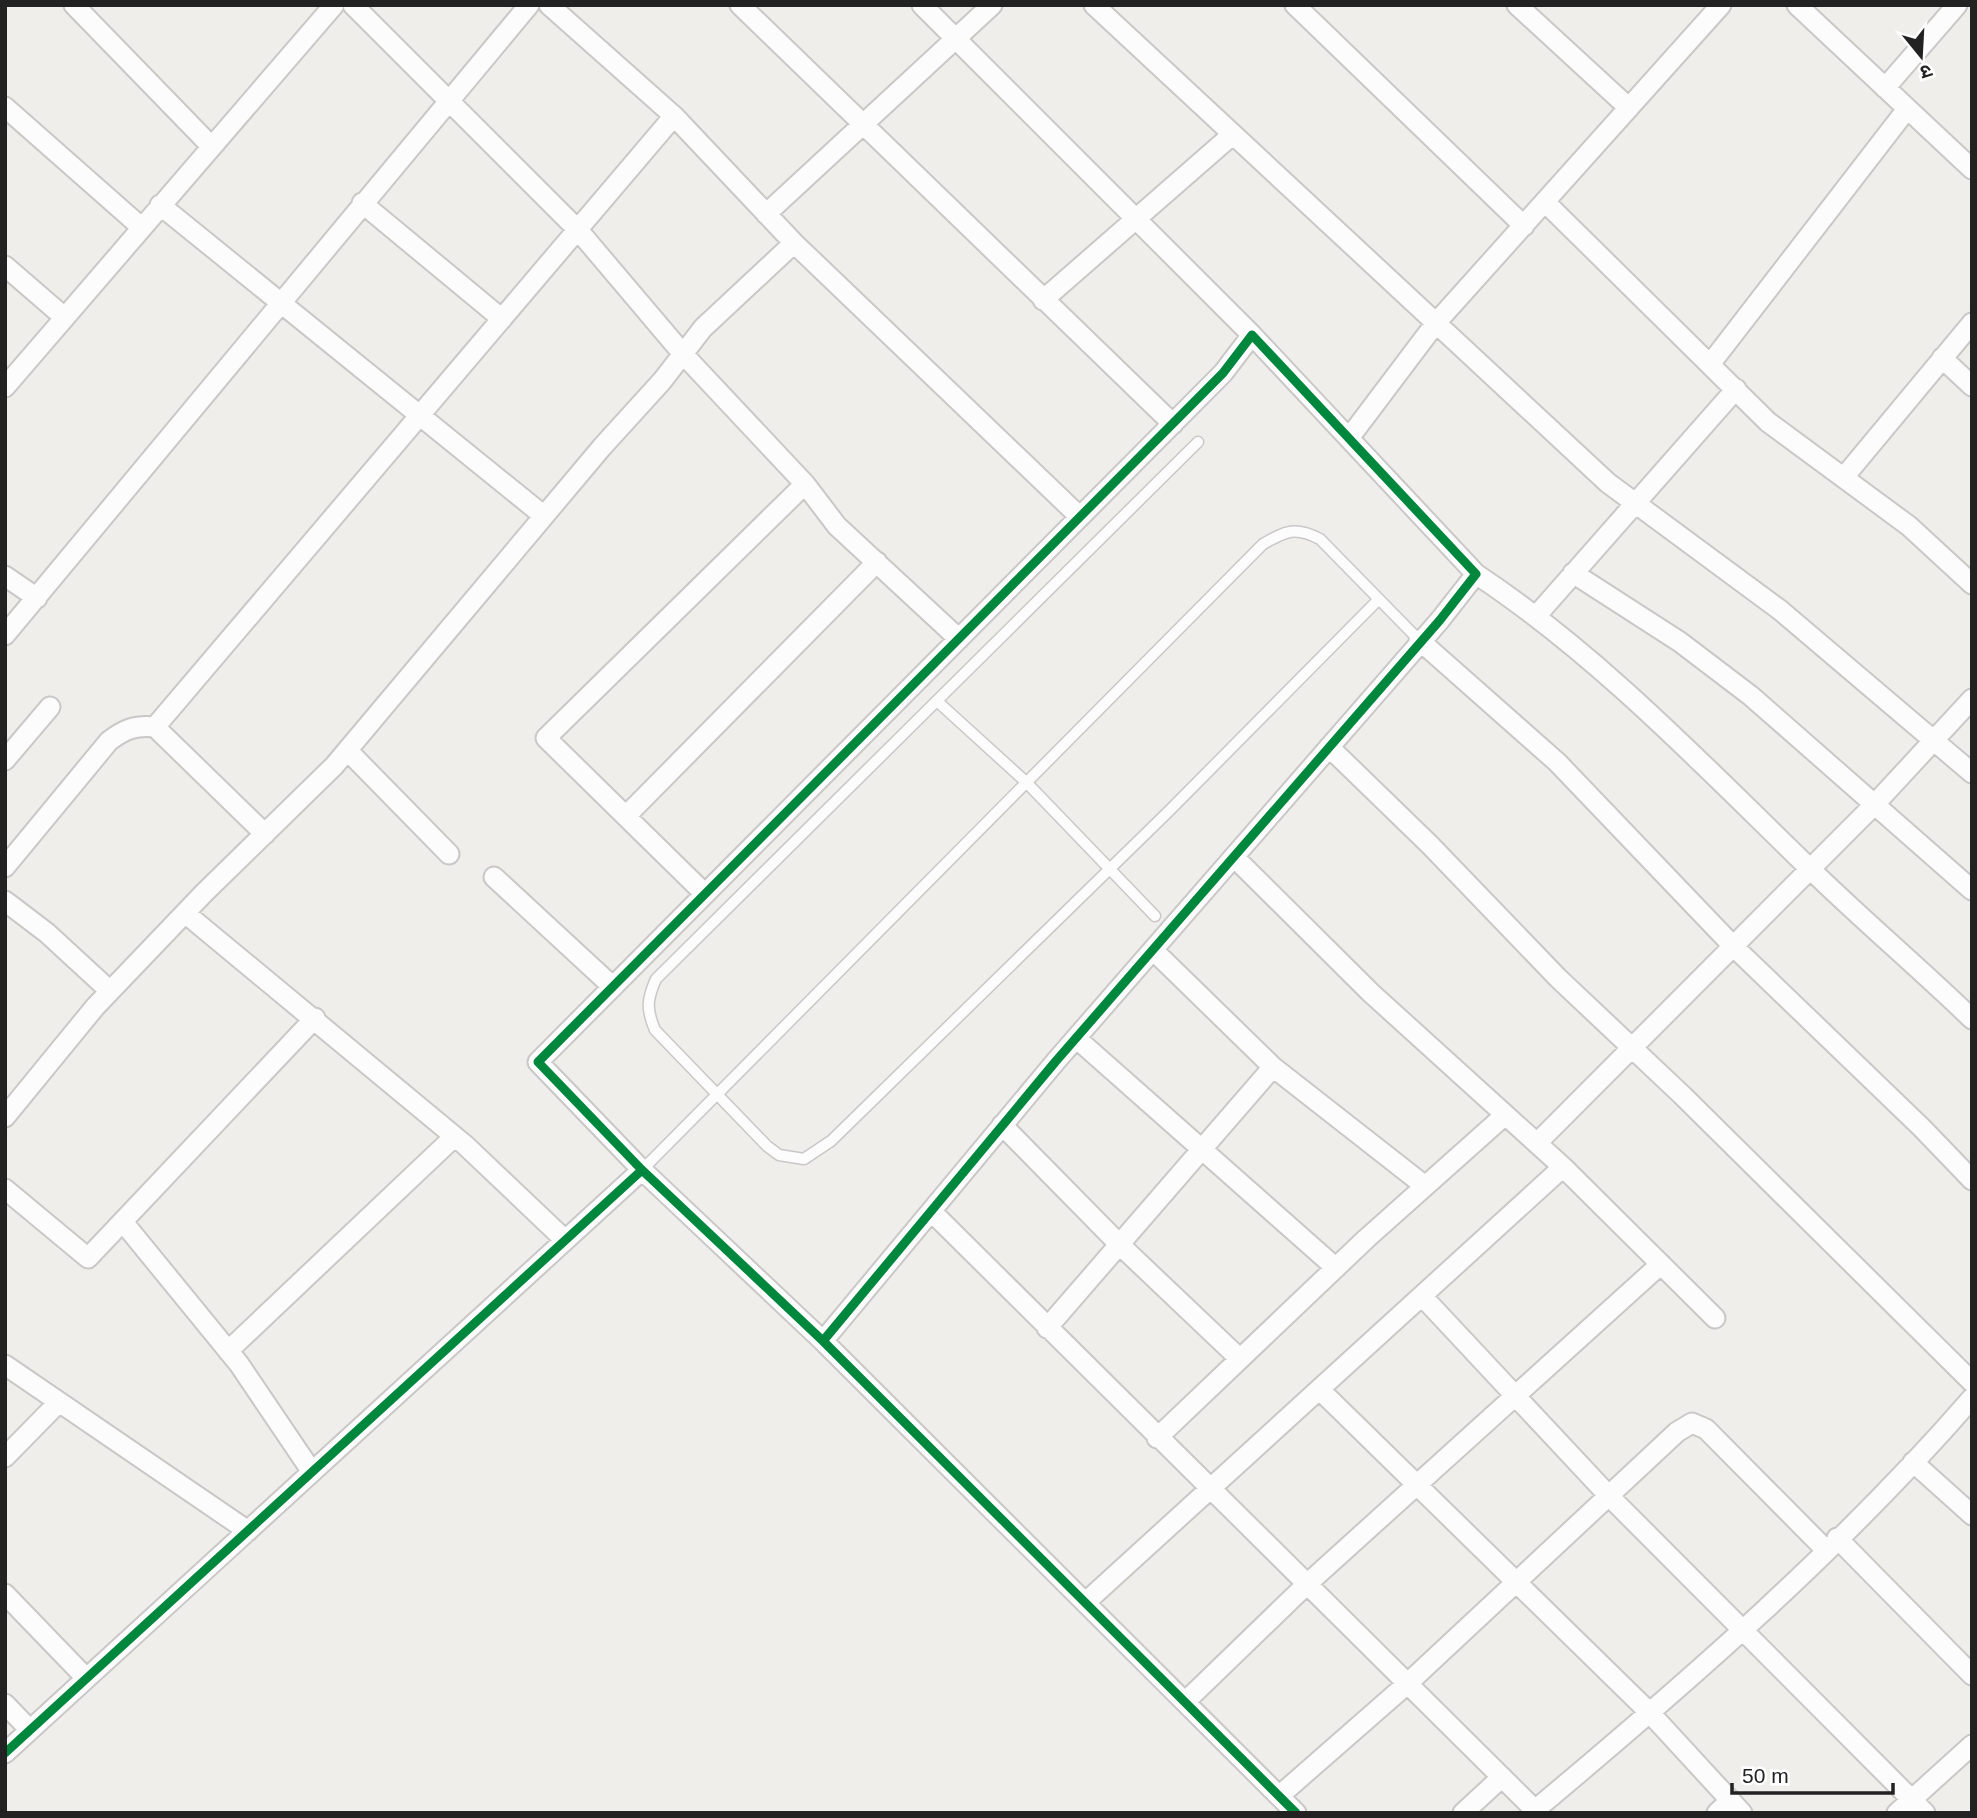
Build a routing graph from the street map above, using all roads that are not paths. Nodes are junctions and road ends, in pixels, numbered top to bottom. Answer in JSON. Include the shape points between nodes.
{"nodes":[{"id":1,"x":74,"y":5,"type":"edge"},
{"id":2,"x":334,"y":5,"type":"edge"},
{"id":3,"x":353,"y":5,"type":"edge"},
{"id":4,"x":529,"y":5,"type":"edge"},
{"id":5,"x":549,"y":5,"type":"edge"},
{"id":6,"x":740,"y":5,"type":"edge"},
{"id":7,"x":922,"y":5,"type":"edge"},
{"id":8,"x":992,"y":5,"type":"edge"},
{"id":9,"x":1094,"y":5,"type":"edge"},
{"id":10,"x":1295,"y":5,"type":"edge"},
{"id":11,"x":1517,"y":5,"type":"edge"},
{"id":12,"x":1721,"y":5,"type":"edge"},
{"id":13,"x":1797,"y":5,"type":"edge"},
{"id":14,"x":1957,"y":5,"type":"edge"},
{"id":15,"x":957,"y":39,"type":"junction"},
{"id":16,"x":1885,"y":88,"type":"junction"},
{"id":17,"x":449,"y":99,"type":"junction"},
{"id":18,"x":5,"y":107,"type":"edge"},
{"id":19,"x":1629,"y":108,"type":"junction"},
{"id":20,"x":1907,"y":109,"type":"junction"},
{"id":21,"x":674,"y":116,"type":"junction"},
{"id":22,"x":864,"y":127,"type":"junction"},
{"id":23,"x":1232,"y":135,"type":"junction"},
{"id":24,"x":211,"y":146,"type":"junction"},
{"id":25,"x":1972,"y":169,"type":"edge"},
{"id":26,"x":1545,"y":202,"type":"junction"},
{"id":27,"x":362,"y":203,"type":"junction"},
{"id":28,"x":160,"y":205,"type":"junction"},
{"id":29,"x":766,"y":214,"type":"junction"},
{"id":30,"x":1134,"y":220,"type":"junction"},
{"id":31,"x":1524,"y":226,"type":"junction"},
{"id":32,"x":141,"y":227,"type":"junction"},
{"id":33,"x":578,"y":230,"type":"junction"},
{"id":34,"x":794,"y":243,"type":"junction"},
{"id":35,"x":5,"y":266,"type":"edge"},
{"id":36,"x":1043,"y":300,"type":"junction"},
{"id":37,"x":281,"y":302,"type":"junction"},
{"id":38,"x":64,"y":317,"type":"junction"},
{"id":39,"x":502,"y":319,"type":"junction"},
{"id":40,"x":1972,"y":323,"type":"edge"},
{"id":41,"x":1435,"y":324,"type":"junction"},
{"id":42,"x":1252,"y":335,"type":"junction"},
{"id":43,"x":683,"y":354,"type":"junction"},
{"id":44,"x":1942,"y":358,"type":"junction"},
{"id":45,"x":1711,"y":363,"type":"junction"},
{"id":46,"x":1972,"y":386,"type":"edge"},
{"id":47,"x":5,"y":387,"type":"edge"},
{"id":48,"x":1736,"y":389,"type":"junction"},
{"id":49,"x":420,"y":416,"type":"junction"},
{"id":50,"x":1172,"y":424,"type":"junction"},
{"id":51,"x":1349,"y":438,"type":"junction"},
{"id":52,"x":1198,"y":442,"type":"dead end"},
{"id":53,"x":1844,"y":478,"type":"junction"},
{"id":54,"x":805,"y":484,"type":"junction"},
{"id":55,"x":1634,"y":502,"type":"junction"},
{"id":56,"x":544,"y":516,"type":"junction"},
{"id":57,"x":1080,"y":517,"type":"junction"},
{"id":58,"x":877,"y":562,"type":"junction"},
{"id":59,"x":1573,"y":573,"type":"junction"},
{"id":60,"x":1476,"y":574,"type":"junction"},
{"id":61,"x":5,"y":576,"type":"edge"},
{"id":62,"x":1972,"y":584,"type":"edge"},
{"id":63,"x":37,"y":598,"type":"junction"},
{"id":64,"x":1379,"y":599,"type":"junction"},
{"id":65,"x":1537,"y":615,"type":"junction"},
{"id":66,"x":5,"y":635,"type":"edge"},
{"id":67,"x":959,"y":639,"type":"junction"},
{"id":68,"x":1419,"y":640,"type":"junction"},
{"id":69,"x":1972,"y":699,"type":"edge"},
{"id":70,"x":938,"y":702,"type":"junction"},
{"id":71,"x":50,"y":707,"type":"dead end"},
{"id":72,"x":155,"y":727,"type":"junction"},
{"id":73,"x":1935,"y":739,"type":"junction"},
{"id":74,"x":1329,"y":747,"type":"junction"},
{"id":75,"x":348,"y":751,"type":"junction"},
{"id":76,"x":5,"y":760,"type":"edge"},
{"id":77,"x":1972,"y":773,"type":"edge"},
{"id":78,"x":1026,"y":782,"type":"junction"},
{"id":79,"x":1874,"y":805,"type":"junction"},
{"id":80,"x":626,"y":816,"type":"junction"},
{"id":81,"x":265,"y":834,"type":"junction"},
{"id":82,"x":449,"y":854,"type":"dead end"},
{"id":83,"x":1234,"y":857,"type":"junction"},
{"id":84,"x":5,"y":867,"type":"edge"},
{"id":85,"x":1110,"y":869,"type":"junction"},
{"id":86,"x":1811,"y":870,"type":"junction"},
{"id":87,"x":494,"y":877,"type":"dead end"},
{"id":88,"x":1972,"y":890,"type":"edge"},
{"id":89,"x":705,"y":894,"type":"junction"},
{"id":90,"x":5,"y":901,"type":"edge"},
{"id":91,"x":186,"y":913,"type":"junction"},
{"id":92,"x":1155,"y":916,"type":"dead end"},
{"id":93,"x":1734,"y":947,"type":"junction"},
{"id":94,"x":1153,"y":950,"type":"junction"},
{"id":95,"x":613,"y":987,"type":"junction"},
{"id":96,"x":110,"y":992,"type":"junction"},
{"id":97,"x":315,"y":1018,"type":"junction"},
{"id":98,"x":1972,"y":1019,"type":"edge"},
{"id":99,"x":1076,"y":1038,"type":"junction"},
{"id":100,"x":1634,"y":1050,"type":"junction"},
{"id":101,"x":1273,"y":1067,"type":"junction"},
{"id":102,"x":718,"y":1093,"type":"junction"},
{"id":103,"x":1505,"y":1115,"type":"junction"},
{"id":104,"x":5,"y":1118,"type":"edge"},
{"id":105,"x":1002,"y":1125,"type":"junction"},
{"id":106,"x":454,"y":1137,"type":"junction"},
{"id":107,"x":1537,"y":1143,"type":"junction"},
{"id":108,"x":1203,"y":1148,"type":"junction"},
{"id":109,"x":1563,"y":1167,"type":"junction"},
{"id":110,"x":642,"y":1170,"type":"junction"},
{"id":111,"x":1972,"y":1180,"type":"edge"},
{"id":112,"x":1425,"y":1186,"type":"junction"},
{"id":113,"x":5,"y":1189,"type":"edge"},
{"id":114,"x":931,"y":1211,"type":"junction"},
{"id":115,"x":123,"y":1222,"type":"junction"},
{"id":116,"x":565,"y":1241,"type":"junction"},
{"id":117,"x":1120,"y":1245,"type":"junction"},
{"id":118,"x":1661,"y":1264,"type":"junction"},
{"id":119,"x":1336,"y":1268,"type":"junction"},
{"id":120,"x":1422,"y":1296,"type":"junction"},
{"id":121,"x":1715,"y":1318,"type":"dead end"},
{"id":122,"x":1047,"y":1328,"type":"junction"},
{"id":123,"x":822,"y":1341,"type":"junction"},
{"id":124,"x":228,"y":1351,"type":"junction"},
{"id":125,"x":1240,"y":1359,"type":"junction"},
{"id":126,"x":5,"y":1365,"type":"edge"},
{"id":127,"x":1972,"y":1382,"type":"edge"},
{"id":128,"x":1320,"y":1390,"type":"junction"},
{"id":129,"x":1516,"y":1397,"type":"junction"},
{"id":130,"x":1972,"y":1398,"type":"edge"},
{"id":131,"x":59,"y":1402,"type":"junction"},
{"id":132,"x":1157,"y":1438,"type":"junction"},
{"id":133,"x":5,"y":1457,"type":"edge"},
{"id":134,"x":1913,"y":1462,"type":"junction"},
{"id":135,"x":312,"y":1472,"type":"junction"},
{"id":136,"x":1419,"y":1484,"type":"junction"},
{"id":137,"x":1210,"y":1490,"type":"junction"},
{"id":138,"x":1609,"y":1496,"type":"junction"},
{"id":139,"x":1972,"y":1516,"type":"edge"},
{"id":140,"x":247,"y":1531,"type":"junction"},
{"id":141,"x":1831,"y":1544,"type":"junction"},
{"id":142,"x":1515,"y":1583,"type":"junction"},
{"id":143,"x":1306,"y":1585,"type":"junction"},
{"id":144,"x":5,"y":1594,"type":"edge"},
{"id":145,"x":1087,"y":1601,"type":"junction"},
{"id":146,"x":1741,"y":1629,"type":"junction"},
{"id":147,"x":1972,"y":1675,"type":"edge"},
{"id":148,"x":86,"y":1678,"type":"junction"},
{"id":149,"x":1406,"y":1684,"type":"junction"},
{"id":150,"x":1186,"y":1701,"type":"junction"},
{"id":151,"x":5,"y":1703,"type":"edge"},
{"id":152,"x":1650,"y":1713,"type":"junction"},
{"id":153,"x":30,"y":1730,"type":"junction"},
{"id":154,"x":1972,"y":1745,"type":"edge"},
{"id":155,"x":5,"y":1753,"type":"edge"},
{"id":156,"x":1502,"y":1777,"type":"junction"},
{"id":157,"x":1279,"y":1796,"type":"junction"},
{"id":158,"x":1920,"y":1805,"type":"edge"},
{"id":159,"x":1730,"y":1809,"type":"edge"},
{"id":160,"x":1536,"y":1811,"type":"edge"},
{"id":161,"x":1296,"y":1813,"type":"edge"},
{"id":162,"x":1463,"y":1813,"type":"edge"},
{"id":163,"x":1898,"y":1813,"type":"edge"}],
"edges":[{"from":1,"to":24,"type":"street"},
{"from":2,"to":24,"type":"street"},
{"from":3,"to":17,"type":"street"},
{"from":4,"to":17,"type":"street"},
{"from":5,"to":21,"type":"street"},
{"from":6,"to":22,"type":"street"},
{"from":7,"to":15,"type":"street"},
{"from":8,"to":15,"type":"street"},
{"from":9,"to":23,"type":"street"},
{"from":10,"to":31,"type":"street"},
{"from":11,"to":19,"type":"street"},
{"from":12,"to":19,"type":"street"},
{"from":13,"to":16,"type":"street"},
{"from":14,"to":16,"type":"street"},
{"from":15,"to":22,"type":"street"},
{"from":15,"to":30,"type":"street"},
{"from":16,"to":20,"type":"street"},
{"from":17,"to":27,"type":"street"},
{"from":17,"to":33,"type":"street"},
{"from":18,"to":32,"type":"street"},
{"from":19,"to":26,"type":"street"},
{"from":20,"to":25,"type":"street"},
{"from":20,"to":45,"type":"street"},
{"from":21,"to":29,"type":"street"},
{"from":21,"to":33,"type":"street"},
{"from":22,"to":29,"type":"street"},
{"from":22,"to":36,"type":"street"},
{"from":23,"to":30,"type":"street"},
{"from":23,"to":41,"type":"street"},
{"from":24,"to":28,"type":"street"},
{"from":26,"to":31,"type":"street"},
{"from":26,"to":45,"type":"street"},
{"from":27,"to":37,"type":"street"},
{"from":27,"to":39,"type":"street"},
{"from":28,"to":32,"type":"street"},
{"from":28,"to":37,"type":"street"},
{"from":29,"to":34,"type":"street"},
{"from":30,"to":36,"type":"street"},
{"from":30,"to":42,"type":"street"},
{"from":31,"to":41,"type":"street"},
{"from":32,"to":38,"type":"street"},
{"from":33,"to":39,"type":"street"},
{"from":33,"to":43,"type":"street"},
{"from":34,"to":43,"type":"street","via":[[703,328]]},
{"from":34,"to":57,"type":"street"},
{"from":35,"to":38,"type":"street"},
{"from":36,"to":50,"type":"street"},
{"from":37,"to":49,"type":"street"},
{"from":37,"to":63,"type":"street"},
{"from":38,"to":47,"type":"street"},
{"from":39,"to":49,"type":"street"},
{"from":40,"to":44,"type":"street"},
{"from":41,"to":51,"type":"street"},
{"from":41,"to":55,"type":"street"},
{"from":42,"to":50,"type":"street","via":[[1223,373]]},
{"from":42,"to":51,"type":"street"},
{"from":43,"to":54,"type":"street"},
{"from":43,"to":56,"type":"street"},
{"from":44,"to":46,"type":"street"},
{"from":44,"to":53,"type":"street"},
{"from":45,"to":48,"type":"street"},
{"from":48,"to":53,"type":"street","via":[[1768,422]]},
{"from":48,"to":55,"type":"street"},
{"from":49,"to":56,"type":"street"},
{"from":49,"to":72,"type":"street"},
{"from":50,"to":57,"type":"street"},
{"from":51,"to":60,"type":"street"},
{"from":52,"to":70,"type":"lane"},
{"from":53,"to":62,"type":"street","via":[[1909,526]]},
{"from":54,"to":58,"type":"street","via":[[837,526]]},
{"from":54,"to":80,"type":"street","via":[[547,738]]},
{"from":55,"to":59,"type":"street"},
{"from":55,"to":73,"type":"street","via":[[1780,610]]},
{"from":56,"to":75,"type":"street"},
{"from":57,"to":67,"type":"street"},
{"from":58,"to":67,"type":"street"},
{"from":58,"to":80,"type":"street"},
{"from":59,"to":65,"type":"street"},
{"from":59,"to":79,"type":"street","via":[[1680,642],[1751,696]]},
{"from":60,"to":65,"type":"street"},
{"from":60,"to":68,"type":"street"},
{"from":61,"to":63,"type":"street"},
{"from":63,"to":66,"type":"street"},
{"from":64,"to":68,"type":"lane"},
{"from":64,"to":78,"type":"lane","via":[[1320,539],[1302,530],[1282,533],[1263,544]]},
{"from":64,"to":85,"type":"lane"},
{"from":65,"to":86,"type":"street","via":[[1623,688]]},
{"from":67,"to":89,"type":"street"},
{"from":68,"to":74,"type":"street"},
{"from":68,"to":93,"type":"street","via":[[1557,762]]},
{"from":69,"to":73,"type":"street"},
{"from":70,"to":78,"type":"lane"},
{"from":70,"to":102,"type":"lane","via":[[656,979],[647,999],[655,1030]]},
{"from":71,"to":76,"type":"street"},
{"from":72,"to":81,"type":"street"},
{"from":72,"to":84,"type":"street","via":[[125,729],[109,741]]},
{"from":73,"to":77,"type":"street"},
{"from":73,"to":79,"type":"street"},
{"from":74,"to":83,"type":"street"},
{"from":74,"to":100,"type":"street"},
{"from":75,"to":81,"type":"street"},
{"from":75,"to":82,"type":"street"},
{"from":78,"to":85,"type":"lane"},
{"from":78,"to":102,"type":"lane"},
{"from":79,"to":86,"type":"street"},
{"from":79,"to":88,"type":"street"},
{"from":80,"to":89,"type":"street"},
{"from":81,"to":91,"type":"street"},
{"from":83,"to":94,"type":"street"},
{"from":83,"to":103,"type":"street","via":[[1371,993]]},
{"from":85,"to":92,"type":"lane"},
{"from":85,"to":102,"type":"lane","via":[[816,1154],[804,1159],[779,1155]]},
{"from":86,"to":93,"type":"street"},
{"from":86,"to":98,"type":"street"},
{"from":87,"to":95,"type":"street"},
{"from":89,"to":95,"type":"street"},
{"from":90,"to":96,"type":"street"},
{"from":91,"to":96,"type":"street"},
{"from":91,"to":97,"type":"street"},
{"from":93,"to":100,"type":"street"},
{"from":93,"to":111,"type":"street"},
{"from":94,"to":99,"type":"street"},
{"from":94,"to":101,"type":"street"},
{"from":95,"to":110,"type":"street","via":[[538,1062]]},
{"from":96,"to":104,"type":"street"},
{"from":97,"to":106,"type":"street"},
{"from":97,"to":115,"type":"street"},
{"from":99,"to":105,"type":"street"},
{"from":99,"to":108,"type":"street"},
{"from":100,"to":107,"type":"street"},
{"from":100,"to":127,"type":"street"},
{"from":101,"to":108,"type":"street"},
{"from":101,"to":112,"type":"street"},
{"from":102,"to":110,"type":"lane"},
{"from":103,"to":107,"type":"street"},
{"from":103,"to":112,"type":"street"},
{"from":105,"to":114,"type":"street"},
{"from":105,"to":117,"type":"street"},
{"from":106,"to":116,"type":"street"},
{"from":106,"to":124,"type":"street"},
{"from":107,"to":109,"type":"street"},
{"from":108,"to":117,"type":"street"},
{"from":108,"to":119,"type":"street"},
{"from":109,"to":118,"type":"street"},
{"from":109,"to":120,"type":"street"},
{"from":110,"to":116,"type":"street"},
{"from":110,"to":123,"type":"street"},
{"from":112,"to":119,"type":"street"},
{"from":113,"to":115,"type":"street","via":[[88,1258]]},
{"from":114,"to":122,"type":"street"},
{"from":114,"to":123,"type":"street"},
{"from":115,"to":124,"type":"street"},
{"from":116,"to":135,"type":"street"},
{"from":117,"to":122,"type":"street"},
{"from":117,"to":125,"type":"street"},
{"from":118,"to":121,"type":"street"},
{"from":118,"to":129,"type":"street"},
{"from":119,"to":125,"type":"street"},
{"from":120,"to":128,"type":"street"},
{"from":120,"to":129,"type":"street"},
{"from":122,"to":132,"type":"street"},
{"from":123,"to":145,"type":"street"},
{"from":124,"to":135,"type":"street"},
{"from":125,"to":132,"type":"street"},
{"from":126,"to":131,"type":"street"},
{"from":128,"to":136,"type":"street"},
{"from":128,"to":137,"type":"street"},
{"from":129,"to":136,"type":"street"},
{"from":129,"to":138,"type":"street"},
{"from":130,"to":134,"type":"street"},
{"from":131,"to":133,"type":"street"},
{"from":131,"to":140,"type":"street"},
{"from":132,"to":137,"type":"street"},
{"from":134,"to":139,"type":"street"},
{"from":134,"to":141,"type":"street"},
{"from":135,"to":140,"type":"street"},
{"from":136,"to":142,"type":"street"},
{"from":136,"to":143,"type":"street"},
{"from":137,"to":143,"type":"street"},
{"from":137,"to":145,"type":"street"},
{"from":138,"to":141,"type":"street","via":[[1692,1423],[1706,1429]]},
{"from":138,"to":142,"type":"street"},
{"from":138,"to":146,"type":"street"},
{"from":140,"to":148,"type":"street"},
{"from":141,"to":146,"type":"street"},
{"from":141,"to":147,"type":"street"},
{"from":142,"to":149,"type":"street"},
{"from":142,"to":152,"type":"street"},
{"from":143,"to":149,"type":"street"},
{"from":143,"to":150,"type":"street"},
{"from":144,"to":148,"type":"street"},
{"from":145,"to":150,"type":"street"},
{"from":146,"to":152,"type":"street"},
{"from":146,"to":158,"type":"street"},
{"from":148,"to":153,"type":"street"},
{"from":149,"to":156,"type":"street"},
{"from":149,"to":157,"type":"street"},
{"from":150,"to":157,"type":"street"},
{"from":151,"to":153,"type":"street"},
{"from":152,"to":159,"type":"street"},
{"from":152,"to":160,"type":"street"},
{"from":153,"to":155,"type":"street"},
{"from":154,"to":158,"type":"street"},
{"from":156,"to":160,"type":"street"},
{"from":156,"to":162,"type":"street"},
{"from":157,"to":161,"type":"street"},
{"from":158,"to":163,"type":"street"}]}
